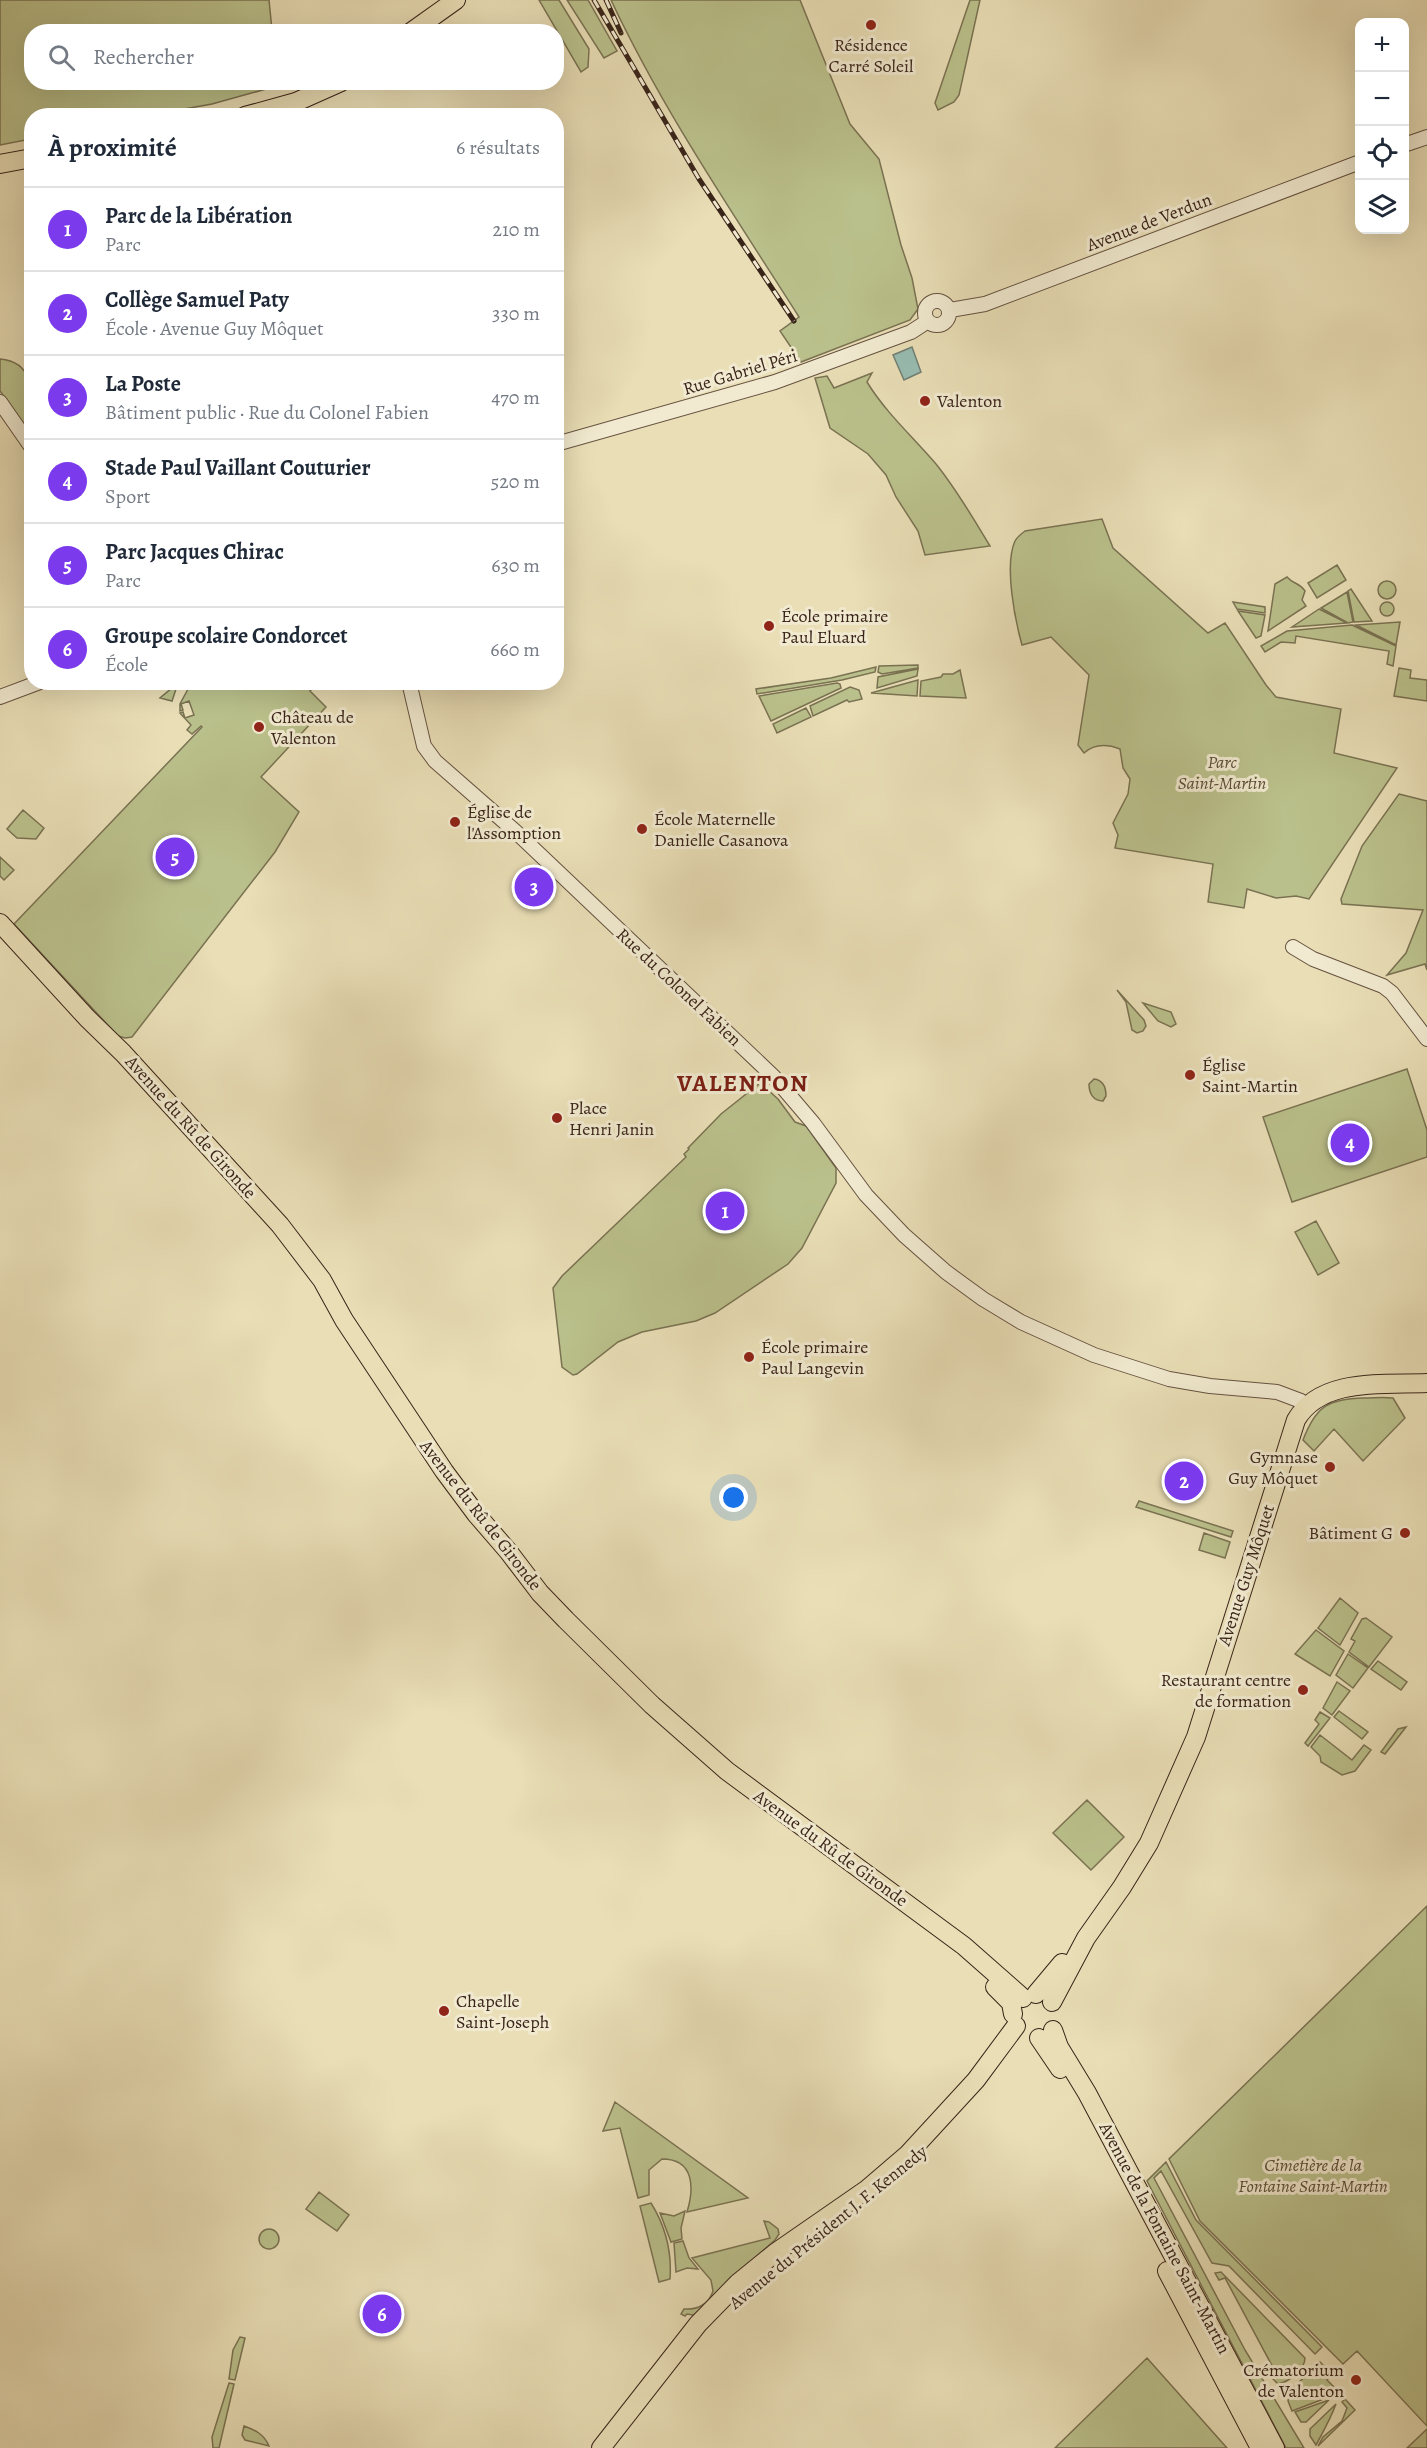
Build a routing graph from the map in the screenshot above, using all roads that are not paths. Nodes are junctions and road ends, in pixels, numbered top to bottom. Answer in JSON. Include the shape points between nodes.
{"nodes":[{"id":1,"x":456,"y":0,"type":"edge"},
{"id":2,"x":422,"y":24,"type":"edge"},
{"id":3,"x":323,"y":90,"type":"edge"},
{"id":4,"x":274,"y":108,"type":"edge"},
{"id":5,"x":1427,"y":137,"type":"edge"},
{"id":6,"x":1409,"y":143,"type":"edge"},
{"id":7,"x":24,"y":160,"type":"edge"},
{"id":8,"x":0,"y":164,"type":"edge"},
{"id":9,"x":1355,"y":164,"type":"edge"},
{"id":10,"x":950,"y":310,"type":"junction"},
{"id":11,"x":928,"y":321,"type":"junction"},
{"id":12,"x":2,"y":408,"type":"edge"},
{"id":13,"x":24,"y":437,"type":"edge"},
{"id":14,"x":564,"y":442,"type":"edge"},
{"id":15,"x":24,"y":688,"type":"edge"},
{"id":16,"x":411,"y":690,"type":"edge"},
{"id":17,"x":0,"y":698,"type":"edge"},
{"id":18,"x":0,"y":922,"type":"edge"},
{"id":19,"x":0,"y":931,"type":"edge"},
{"id":20,"x":1293,"y":947,"type":"dead end"},
{"id":21,"x":1427,"y":1039,"type":"edge"},
{"id":22,"x":1427,"y":1383,"type":"edge"},
{"id":23,"x":1305,"y":1405,"type":"junction"},
{"id":24,"x":1037,"y":1998,"type":"junction"},
{"id":25,"x":1029,"y":2029,"type":"junction"},
{"id":26,"x":1194,"y":2308,"type":"junction"},
{"id":27,"x":601,"y":2448,"type":"edge"},
{"id":28,"x":613,"y":2448,"type":"edge"},
{"id":29,"x":1260,"y":2448,"type":"edge"},
{"id":30,"x":1275,"y":2448,"type":"edge"}],
"edges":[{"from":1,"to":2,"type":"main road"},
{"from":3,"to":4,"type":"main road"},
{"from":5,"to":6,"type":"street"},
{"from":7,"to":8,"type":"main road"},
{"from":9,"to":10,"type":"street","name":"Avenue de Verdun","via":[[986,304]]},
{"from":10,"to":11,"type":"street","via":[[943,325],[934,326]]},
{"from":10,"to":11,"type":"street","via":[[940,301],[932,302],[926,309]]},
{"from":11,"to":14,"type":"street","name":"Rue Gabriel Péri","via":[[911,332],[775,382]]},
{"from":12,"to":13,"type":"street"},
{"from":15,"to":17,"type":"street"},
{"from":16,"to":23,"type":"street","name":"Rue du Colonel Fabien","via":[[424,746],[435,760],[772,1076],[866,1195],[946,1272],[1021,1322],[1088,1353],[1169,1379],[1277,1392]]},
{"from":18,"to":24,"type":"main road","name":"Avenue du Rû de Gironde","via":[[280,1225],[316,1271],[444,1471],[540,1593],[566,1620],[727,1771]]},
{"from":19,"to":25,"type":"main road","name":"Avenue du Rû de Gironde","via":[[294,1257],[403,1432],[464,1516],[526,1588],[674,1735],[740,1790],[958,1955],[1005,1996]]},
{"from":20,"to":21,"type":"street","via":[[1313,959],[1383,986]]},
{"from":22,"to":23,"type":"main road","via":[[1335,1390]]},
{"from":23,"to":24,"type":"main road","name":"Avenue Guy Môquet","via":[[1286,1446],[1196,1737],[1165,1810],[1122,1887]]},
{"from":24,"to":25,"type":"main road","name":"Avenue Guy Môquet","via":[[1015,2008]]},
{"from":24,"to":25,"type":"main road","via":[[1058,2013]]},
{"from":25,"to":26,"type":"main road","name":"Avenue de la Fontaine Saint-Martin","via":[[1068,2082]]},
{"from":25,"to":27,"type":"main road","name":"Avenue du Président J. F. Kennedy","via":[[908,2154],[866,2190],[775,2253],[722,2299]]},
{"from":25,"to":28,"type":"main road","name":"Avenue du Président J. F. Kennedy","via":[[951,2123],[907,2168],[780,2261],[703,2332]]},
{"from":26,"to":29,"type":"main road","name":"Avenue de la Fontaine Saint-Martin"},
{"from":26,"to":30,"type":"main road","name":"Avenue de la Fontaine Saint-Martin"}]}
